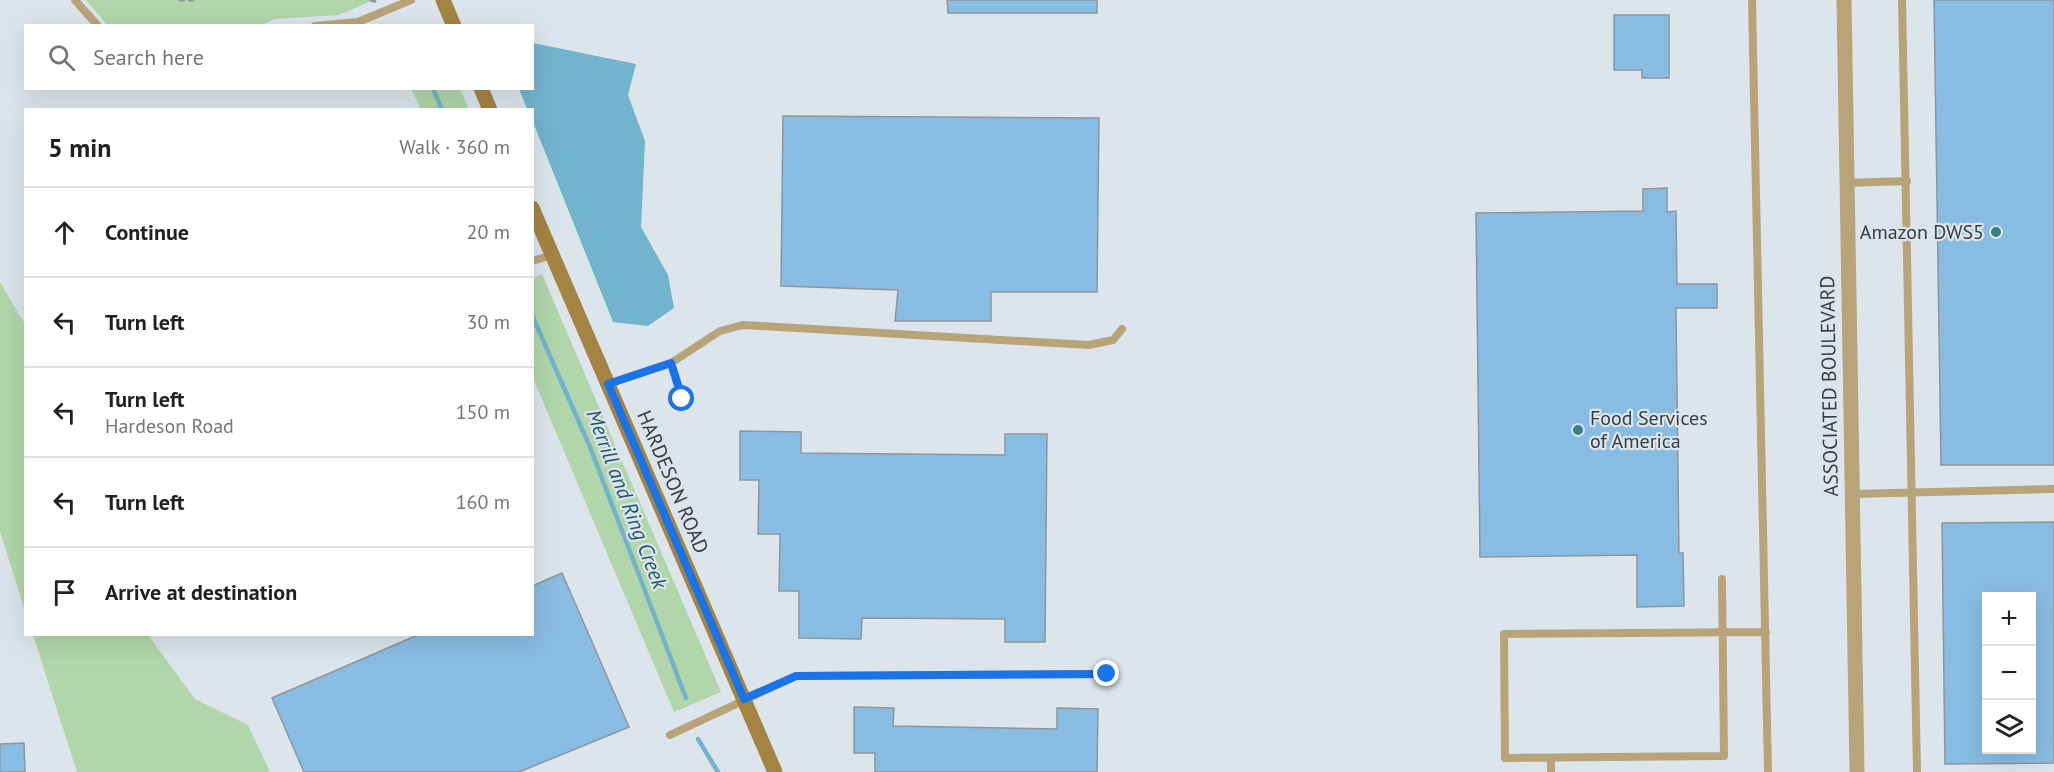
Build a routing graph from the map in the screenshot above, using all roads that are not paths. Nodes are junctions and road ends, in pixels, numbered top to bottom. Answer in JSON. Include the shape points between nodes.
{"nodes":[{"id":1,"x":75,"y":0,"type":"edge"},
{"id":2,"x":411,"y":0,"type":"edge"},
{"id":3,"x":443,"y":0,"type":"edge"},
{"id":4,"x":1752,"y":0,"type":"edge"},
{"id":5,"x":1844,"y":0,"type":"edge"},
{"id":6,"x":1902,"y":0,"type":"edge"},
{"id":7,"x":96,"y":24,"type":"edge"},
{"id":8,"x":359,"y":24,"type":"edge"},
{"id":9,"x":453,"y":24,"type":"edge"},
{"id":10,"x":482,"y":90,"type":"edge"},
{"id":11,"x":489,"y":108,"type":"edge"},
{"id":12,"x":1906,"y":181,"type":"junction"},
{"id":13,"x":1846,"y":183,"type":"junction"},
{"id":14,"x":534,"y":212,"type":"edge"},
{"id":15,"x":553,"y":255,"type":"junction"},
{"id":16,"x":534,"y":260,"type":"edge"},
{"id":17,"x":1122,"y":329,"type":"dead end"},
{"id":18,"x":671,"y":363,"type":"junction"},
{"id":19,"x":608,"y":384,"type":"junction"},
{"id":20,"x":682,"y":399,"type":"dead end"},
{"id":21,"x":2054,"y":489,"type":"edge"},
{"id":22,"x":1911,"y":492,"type":"junction"},
{"id":23,"x":1852,"y":494,"type":"junction"},
{"id":24,"x":1722,"y":579,"type":"dead end"},
{"id":25,"x":1723,"y":632,"type":"junction"},
{"id":26,"x":1766,"y":632,"type":"junction"},
{"id":27,"x":1107,"y":674,"type":"dead end"},
{"id":28,"x":744,"y":699,"type":"junction"},
{"id":29,"x":670,"y":735,"type":"dead end"},
{"id":30,"x":1551,"y":758,"type":"junction"},
{"id":31,"x":775,"y":772,"type":"edge"},
{"id":32,"x":1551,"y":772,"type":"edge"},
{"id":33,"x":1768,"y":772,"type":"edge"},
{"id":34,"x":1857,"y":772,"type":"edge"},
{"id":35,"x":1917,"y":772,"type":"edge"}],
"edges":[{"from":1,"to":7,"type":"lane"},
{"from":2,"to":8,"type":"lane"},
{"from":3,"to":9,"type":"street"},
{"from":4,"to":26,"type":"lane"},
{"from":5,"to":13,"type":"street","name":"ASSOCIATED BOULEVARD"},
{"from":6,"to":12,"type":"lane"},
{"from":10,"to":11,"type":"street"},
{"from":12,"to":13,"type":"lane"},
{"from":12,"to":22,"type":"lane"},
{"from":13,"to":23,"type":"street","name":"ASSOCIATED BOULEVARD"},
{"from":14,"to":15,"type":"street","name":"HARDESON ROAD"},
{"from":15,"to":16,"type":"lane"},
{"from":15,"to":19,"type":"street","name":"HARDESON ROAD"},
{"from":17,"to":18,"type":"lane","via":[[1113,340],[1089,345],[743,325],[720,331]]},
{"from":18,"to":19,"type":"lane"},
{"from":18,"to":20,"type":"lane"},
{"from":19,"to":28,"type":"street","name":"HARDESON ROAD"},
{"from":21,"to":22,"type":"lane"},
{"from":22,"to":23,"type":"lane"},
{"from":22,"to":35,"type":"lane"},
{"from":23,"to":34,"type":"street","name":"ASSOCIATED BOULEVARD"},
{"from":24,"to":25,"type":"lane"},
{"from":25,"to":26,"type":"lane"},
{"from":25,"to":30,"type":"lane","via":[[1724,756]]},
{"from":25,"to":30,"type":"lane","via":[[1504,634],[1505,758]]},
{"from":26,"to":33,"type":"lane"},
{"from":27,"to":28,"type":"lane","via":[[796,676]]},
{"from":28,"to":29,"type":"lane"},
{"from":28,"to":31,"type":"street","name":"HARDESON ROAD"},
{"from":30,"to":32,"type":"lane"}]}
